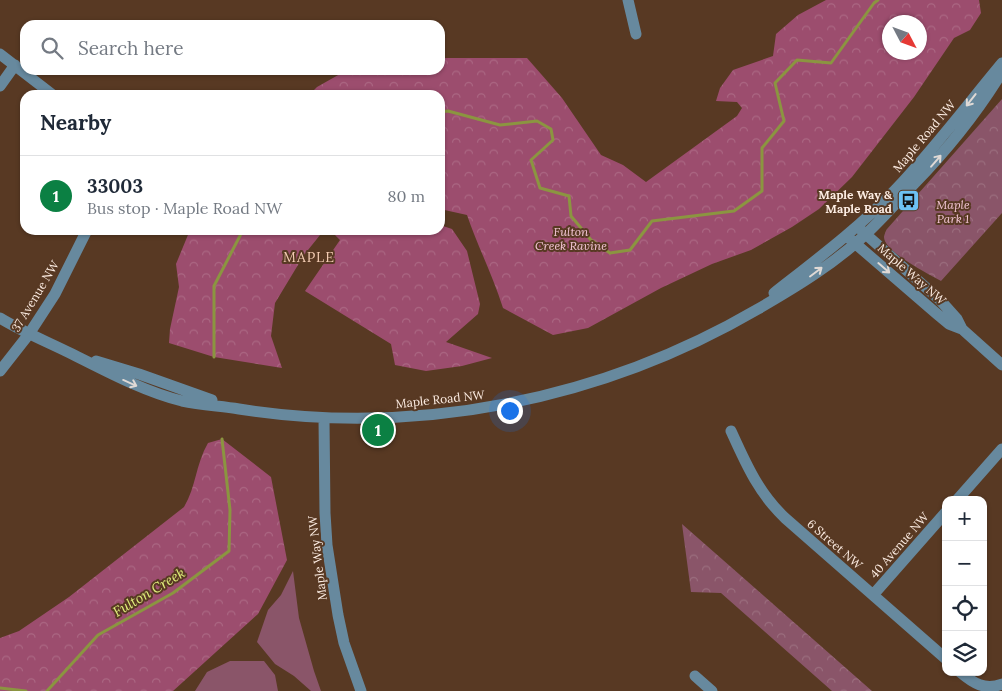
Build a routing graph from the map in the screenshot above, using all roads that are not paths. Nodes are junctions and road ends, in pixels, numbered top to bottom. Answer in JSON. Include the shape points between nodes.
{"nodes":[{"id":1,"x":628,"y":0,"type":"edge"},
{"id":2,"x":636,"y":34,"type":"dead end"},
{"id":3,"x":0,"y":54,"type":"edge"},
{"id":4,"x":1002,"y":63,"type":"edge"},
{"id":5,"x":15,"y":65,"type":"junction"},
{"id":6,"x":20,"y":69,"type":"edge"},
{"id":7,"x":1002,"y":72,"type":"edge"},
{"id":8,"x":28,"y":75,"type":"edge"},
{"id":9,"x":0,"y":86,"type":"edge"},
{"id":10,"x":47,"y":90,"type":"edge"},
{"id":11,"x":861,"y":230,"type":"junction"},
{"id":12,"x":84,"y":235,"type":"edge"},
{"id":13,"x":850,"y":240,"type":"junction"},
{"id":14,"x":0,"y":318,"type":"edge"},
{"id":15,"x":962,"y":329,"type":"junction"},
{"id":16,"x":29,"y":334,"type":"junction"},
{"id":17,"x":1002,"y":365,"type":"edge"},
{"id":18,"x":0,"y":371,"type":"edge"},
{"id":19,"x":324,"y":418,"type":"junction"},
{"id":20,"x":731,"y":431,"type":"dead end"},
{"id":21,"x":1002,"y":449,"type":"edge"},
{"id":22,"x":961,"y":496,"type":"edge"},
{"id":23,"x":942,"y":517,"type":"edge"},
{"id":24,"x":873,"y":595,"type":"junction"},
{"id":25,"x":942,"y":655,"type":"edge"},
{"id":26,"x":695,"y":676,"type":"dead end"},
{"id":27,"x":965,"y":676,"type":"edge"},
{"id":28,"x":1002,"y":684,"type":"edge"},
{"id":29,"x":361,"y":691,"type":"edge"},
{"id":30,"x":712,"y":691,"type":"edge"}],
"edges":[{"from":1,"to":2,"type":"street"},
{"from":3,"to":5,"type":"street"},
{"from":4,"to":11,"type":"street","name":"Maple Road NW","one_way":true,"via":[[929,154]]},
{"from":5,"to":6,"type":"street"},
{"from":5,"to":9,"type":"street"},
{"from":11,"to":7,"type":"street","name":"Maple Road NW","one_way":true,"via":[[929,169]]},
{"from":8,"to":10,"type":"street"},
{"from":11,"to":13,"type":"street","name":"Maple Road NW"},
{"from":11,"to":15,"type":"street","name":"Maple Way NW","via":[[940,300]]},
{"from":12,"to":16,"type":"street","name":"37 Avenue NW","via":[[55,294]]},
{"from":13,"to":15,"type":"street","name":"Maple Way NW","one_way":true,"via":[[949,324]]},
{"from":13,"to":19,"type":"street","name":"Maple Road NW","via":[[745,316],[690,345],[621,374],[502,406],[392,417]]},
{"from":14,"to":16,"type":"street","name":"Maple Road NW"},
{"from":15,"to":17,"type":"street","name":"Maple Way NW"},
{"from":16,"to":18,"type":"street","name":"37 Avenue NW"},
{"from":16,"to":19,"type":"street","name":"Maple Road NW","via":[[71,354],[240,409]]},
{"from":19,"to":29,"type":"street","name":"Maple Way NW","via":[[327,545],[344,643]]},
{"from":20,"to":24,"type":"street","name":"6 Street NW","via":[[755,482],[768,501]]},
{"from":21,"to":22,"type":"street"},
{"from":23,"to":24,"type":"street","name":"40 Avenue NW"},
{"from":24,"to":25,"type":"street","name":"6 Street NW"},
{"from":26,"to":30,"type":"street"},
{"from":27,"to":28,"type":"street","via":[[976,686],[990,690]]}]}
